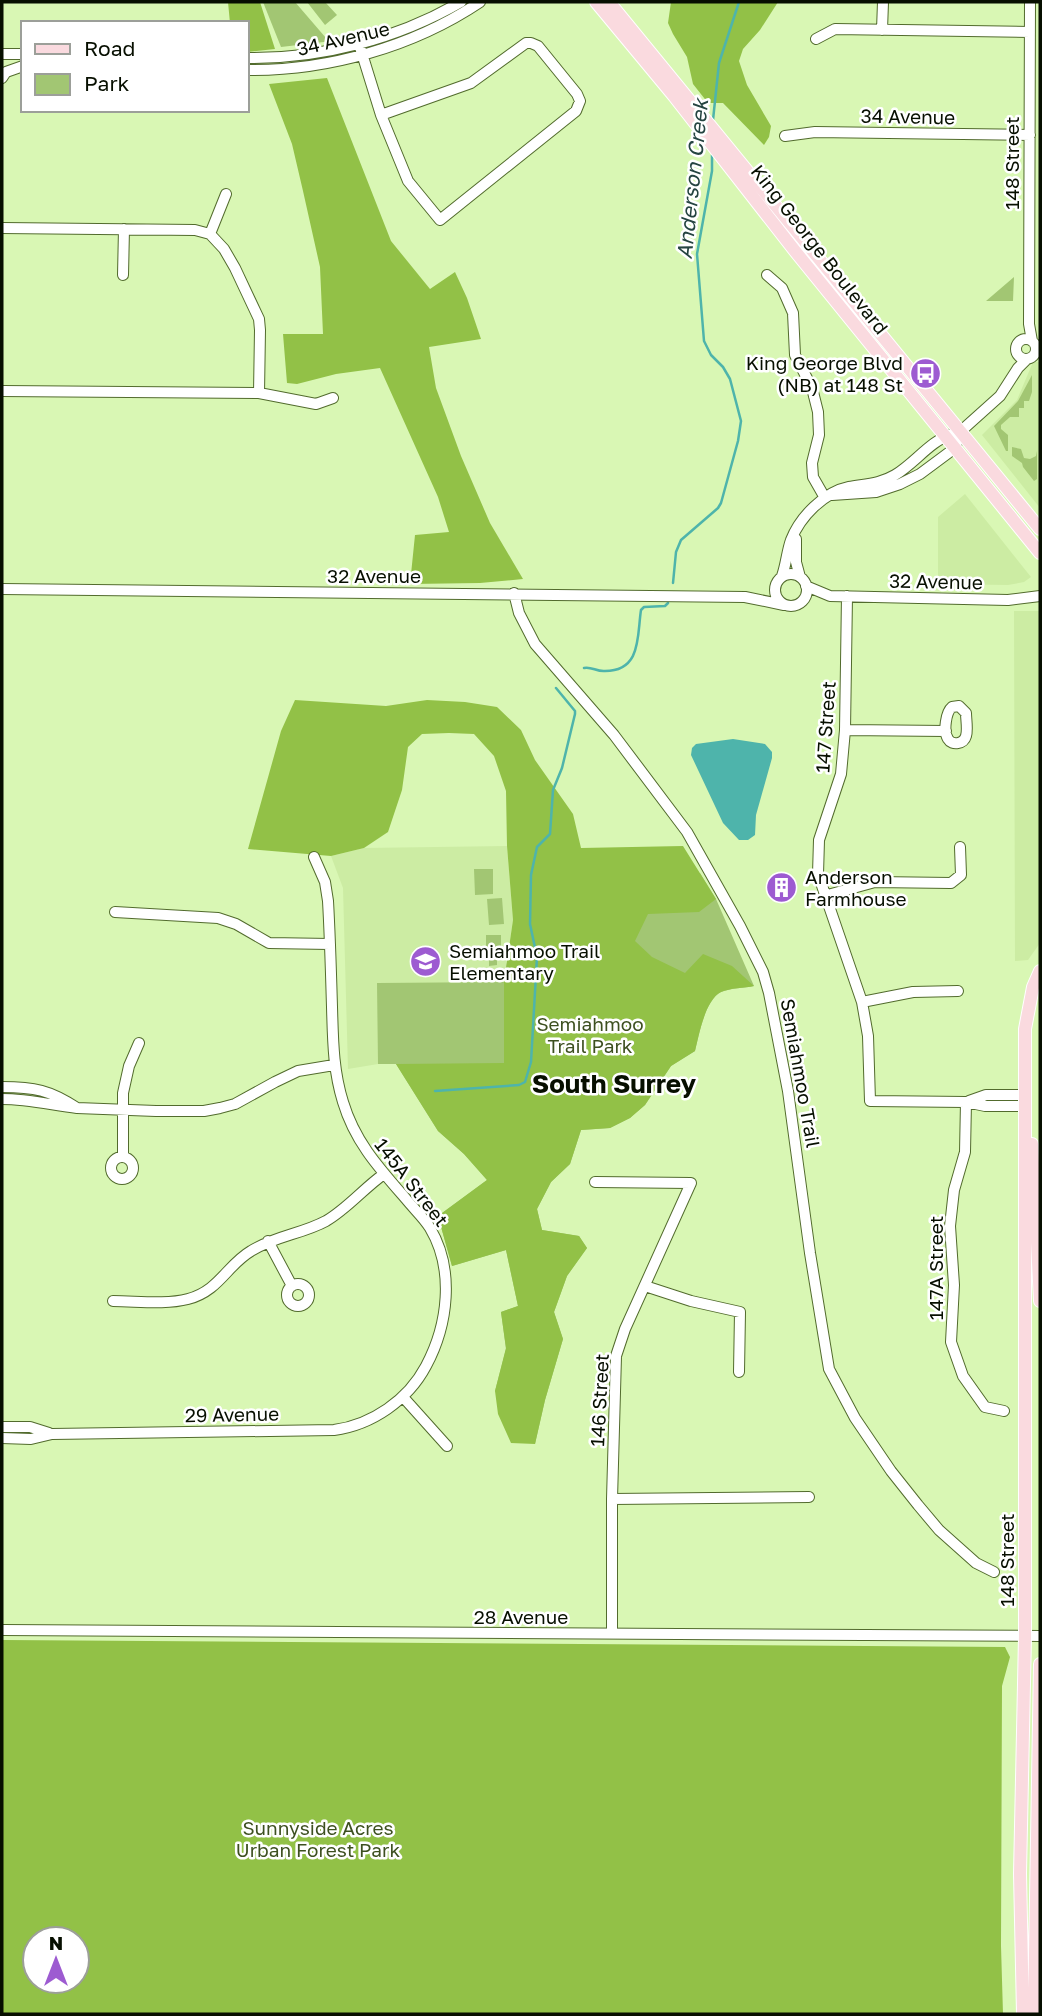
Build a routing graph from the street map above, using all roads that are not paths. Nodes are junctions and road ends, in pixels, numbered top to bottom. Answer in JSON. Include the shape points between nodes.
{"nodes":[{"id":1,"x":461,"y":2,"type":"edge"},
{"id":2,"x":480,"y":2,"type":"edge"},
{"id":3,"x":596,"y":2,"type":"edge"},
{"id":4,"x":609,"y":2,"type":"edge"},
{"id":5,"x":883,"y":2,"type":"edge"},
{"id":6,"x":1030,"y":2,"type":"edge"},
{"id":7,"x":883,"y":30,"type":"junction"},
{"id":8,"x":1030,"y":32,"type":"junction"},
{"id":9,"x":816,"y":39,"type":"dead end"},
{"id":10,"x":360,"y":49,"type":"junction"},
{"id":11,"x":2,"y":54,"type":"edge"},
{"id":12,"x":21,"y":54,"type":"edge"},
{"id":13,"x":248,"y":58,"type":"edge"},
{"id":14,"x":2,"y":66,"type":"edge"},
{"id":15,"x":21,"y":66,"type":"edge"},
{"id":16,"x":21,"y":67,"type":"edge"},
{"id":17,"x":248,"y":70,"type":"edge"},
{"id":18,"x":2,"y":78,"type":"edge"},
{"id":19,"x":1035,"y":108,"type":"edge"},
{"id":20,"x":381,"y":115,"type":"junction"},
{"id":21,"x":1030,"y":135,"type":"junction"},
{"id":22,"x":785,"y":136,"type":"dead end"},
{"id":23,"x":226,"y":194,"type":"dead end"},
{"id":24,"x":1035,"y":196,"type":"edge"},
{"id":25,"x":2,"y":228,"type":"edge"},
{"id":26,"x":124,"y":229,"type":"junction"},
{"id":27,"x":210,"y":234,"type":"junction"},
{"id":28,"x":123,"y":275,"type":"dead end"},
{"id":29,"x":766,"y":275,"type":"dead end"},
{"id":30,"x":1030,"y":351,"type":"edge"},
{"id":31,"x":2,"y":391,"type":"edge"},
{"id":32,"x":259,"y":393,"type":"junction"},
{"id":33,"x":333,"y":398,"type":"dead end"},
{"id":34,"x":961,"y":431,"type":"junction"},
{"id":35,"x":945,"y":436,"type":"junction"},
{"id":36,"x":955,"y":448,"type":"junction"},
{"id":37,"x":828,"y":497,"type":"junction"},
{"id":38,"x":1022,"y":506,"type":"junction"},
{"id":39,"x":1040,"y":510,"type":"edge"},
{"id":40,"x":1040,"y":529,"type":"edge"},
{"id":41,"x":797,"y":530,"type":"junction"},
{"id":42,"x":1040,"y":553,"type":"edge"},
{"id":43,"x":780,"y":580,"type":"junction"},
{"id":44,"x":803,"y":582,"type":"junction"},
{"id":45,"x":2,"y":589,"type":"edge"},
{"id":46,"x":514,"y":593,"type":"junction"},
{"id":47,"x":830,"y":596,"type":"junction"},
{"id":48,"x":847,"y":596,"type":"junction"},
{"id":49,"x":1040,"y":596,"type":"edge"},
{"id":50,"x":745,"y":597,"type":"junction"},
{"id":51,"x":802,"y":601,"type":"junction"},
{"id":52,"x":784,"y":605,"type":"junction"},
{"id":53,"x":845,"y":730,"type":"junction"},
{"id":54,"x":946,"y":731,"type":"dead end"},
{"id":55,"x":960,"y":847,"type":"dead end"},
{"id":56,"x":314,"y":857,"type":"dead end"},
{"id":57,"x":824,"y":896,"type":"junction"},
{"id":58,"x":115,"y":912,"type":"dead end"},
{"id":59,"x":330,"y":944,"type":"junction"},
{"id":60,"x":1040,"y":971,"type":"edge"},
{"id":61,"x":958,"y":991,"type":"dead end"},
{"id":62,"x":862,"y":1002,"type":"junction"},
{"id":63,"x":139,"y":1043,"type":"dead end"},
{"id":64,"x":334,"y":1065,"type":"junction"},
{"id":65,"x":2,"y":1087,"type":"edge"},
{"id":66,"x":35,"y":1095,"type":"junction"},
{"id":67,"x":2,"y":1099,"type":"edge"},
{"id":68,"x":1025,"y":1100,"type":"junction"},
{"id":69,"x":966,"y":1102,"type":"junction"},
{"id":70,"x":123,"y":1110,"type":"junction"},
{"id":71,"x":123,"y":1157,"type":"dead end"},
{"id":72,"x":384,"y":1174,"type":"junction"},
{"id":73,"x":595,"y":1182,"type":"dead end"},
{"id":74,"x":268,"y":1241,"type":"junction"},
{"id":75,"x":292,"y":1286,"type":"dead end"},
{"id":76,"x":645,"y":1286,"type":"junction"},
{"id":77,"x":113,"y":1301,"type":"dead end"},
{"id":78,"x":1040,"y":1301,"type":"edge"},
{"id":79,"x":739,"y":1372,"type":"dead end"},
{"id":80,"x":403,"y":1397,"type":"junction"},
{"id":81,"x":1004,"y":1411,"type":"dead end"},
{"id":82,"x":2,"y":1427,"type":"edge"},
{"id":83,"x":52,"y":1434,"type":"junction"},
{"id":84,"x":2,"y":1438,"type":"edge"},
{"id":85,"x":447,"y":1446,"type":"dead end"},
{"id":86,"x":808,"y":1497,"type":"dead end"},
{"id":87,"x":612,"y":1499,"type":"junction"},
{"id":88,"x":994,"y":1572,"type":"dead end"},
{"id":89,"x":2,"y":1630,"type":"edge"},
{"id":90,"x":612,"y":1634,"type":"junction"},
{"id":91,"x":1025,"y":1636,"type":"junction"},
{"id":92,"x":1040,"y":1636,"type":"edge"},
{"id":93,"x":1040,"y":1664,"type":"edge"},
{"id":94,"x":1023,"y":2014,"type":"edge"},
{"id":95,"x":1034,"y":2014,"type":"edge"}],
"edges":[{"from":1,"to":10,"type":"street","name":"34 Avenue"},
{"from":2,"to":10,"type":"street","name":"34 Avenue","via":[[400,43]]},
{"from":3,"to":35,"type":"main road","name":"King George Boulevard"},
{"from":4,"to":34,"type":"main road","name":"King George Boulevard"},
{"from":5,"to":7,"type":"street"},
{"from":6,"to":8,"type":"street","name":"148 Street"},
{"from":7,"to":8,"type":"street"},
{"from":7,"to":9,"type":"street","via":[[835,29]]},
{"from":8,"to":19,"type":"street","name":"148 Street"},
{"from":10,"to":13,"type":"street","name":"34 Avenue"},
{"from":10,"to":17,"type":"street","name":"34 Avenue","via":[[290,68]]},
{"from":10,"to":20,"type":"street"},
{"from":11,"to":12,"type":"street"},
{"from":14,"to":15,"type":"street"},
{"from":16,"to":18,"type":"street"},
{"from":19,"to":21,"type":"street","name":"148 Street"},
{"from":20,"to":20,"type":"street","via":[[471,83],[526,43],[538,46],[580,101],[576,111],[440,220],[408,181]]},
{"from":21,"to":22,"type":"street","name":"34 Avenue","via":[[815,132]]},
{"from":21,"to":24,"type":"street","name":"148 Street"},
{"from":23,"to":27,"type":"street"},
{"from":24,"to":30,"type":"street","name":"148 Street"},
{"from":25,"to":26,"type":"street"},
{"from":26,"to":27,"type":"street"},
{"from":26,"to":28,"type":"street"},
{"from":27,"to":32,"type":"street","via":[[230,258],[259,319]]},
{"from":29,"to":37,"type":"street","via":[[782,288],[793,313],[795,355],[817,403],[813,477]]},
{"from":30,"to":34,"type":"street","name":"148 Street","via":[[1000,396]]},
{"from":31,"to":32,"type":"street"},
{"from":32,"to":33,"type":"street","via":[[313,404]]},
{"from":34,"to":35,"type":"street"},
{"from":34,"to":36,"type":"street","name":"148 Street"},
{"from":34,"to":38,"type":"main road","name":"King George Boulevard"},
{"from":35,"to":36,"type":"main road","name":"King George Boulevard"},
{"from":35,"to":37,"type":"street","via":[[888,479]]},
{"from":36,"to":37,"type":"street","via":[[893,487]]},
{"from":36,"to":42,"type":"main road","name":"King George Boulevard"},
{"from":37,"to":41,"type":"street","via":[[808,512]]},
{"from":38,"to":39,"type":"main road"},
{"from":38,"to":40,"type":"main road","name":"King George Boulevard"},
{"from":41,"to":43,"type":"street"},
{"from":41,"to":44,"type":"street","via":[[796,562]]},
{"from":43,"to":44,"type":"street","via":[[790,574]]},
{"from":43,"to":50,"type":"street","name":"32 Avenue","via":[[771,589]]},
{"from":43,"to":52,"type":"street","via":[[776,595]]},
{"from":44,"to":47,"type":"street","name":"32 Avenue"},
{"from":44,"to":51,"type":"street","via":[[806,593]]},
{"from":45,"to":46,"type":"street","name":"32 Avenue"},
{"from":46,"to":50,"type":"street","name":"32 Avenue"},
{"from":46,"to":88,"type":"street","name":"Semiahmoo Trail","via":[[535,644],[614,735],[687,832],[763,972],[788,1091],[828,1369],[855,1418],[918,1505],[976,1563]]},
{"from":47,"to":48,"type":"street","name":"32 Avenue"},
{"from":47,"to":51,"type":"street","name":"32 Avenue"},
{"from":48,"to":49,"type":"street","name":"32 Avenue","via":[[1008,600]]},
{"from":48,"to":53,"type":"street","name":"147 Street"},
{"from":50,"to":52,"type":"street","name":"32 Avenue"},
{"from":51,"to":52,"type":"street"},
{"from":53,"to":54,"type":"street"},
{"from":53,"to":57,"type":"street","name":"147 Street","via":[[841,774],[819,839],[818,874]]},
{"from":55,"to":57,"type":"street","via":[[961,875],[951,883],[875,882]]},
{"from":56,"to":59,"type":"street","name":"145A Street","via":[[325,882]]},
{"from":57,"to":62,"type":"street","name":"147 Street"},
{"from":58,"to":59,"type":"street","via":[[218,918],[269,943]]},
{"from":59,"to":64,"type":"street","name":"145A Street"},
{"from":60,"to":68,"type":"main road","name":"148 Street","via":[[1027,1010]]},
{"from":61,"to":62,"type":"street","via":[[913,992]]},
{"from":62,"to":69,"type":"street","name":"147 Street","via":[[870,1101]]},
{"from":63,"to":70,"type":"street","via":[[125,1079]]},
{"from":64,"to":70,"type":"street","via":[[298,1071],[220,1108]]},
{"from":64,"to":72,"type":"street","name":"145A Street","via":[[360,1143]]},
{"from":65,"to":66,"type":"street"},
{"from":66,"to":67,"type":"street"},
{"from":66,"to":70,"type":"street","via":[[54,1105]]},
{"from":68,"to":69,"type":"street","via":[[986,1095]]},
{"from":68,"to":78,"type":"main road","name":"148 Street","via":[[1031,1121]]},
{"from":68,"to":91,"type":"main road","name":"148 Street"},
{"from":69,"to":81,"type":"street","name":"147A Street","via":[[965,1152],[950,1226],[951,1342],[963,1376],[985,1407]]},
{"from":70,"to":71,"type":"street"},
{"from":72,"to":74,"type":"street","via":[[327,1220]]},
{"from":72,"to":80,"type":"street","name":"145A Street","via":[[429,1227],[445,1273],[441,1327],[433,1353],[418,1382]]},
{"from":73,"to":76,"type":"street","name":"146 Street","via":[[691,1183]]},
{"from":74,"to":75,"type":"street"},
{"from":74,"to":77,"type":"street","via":[[242,1258],[218,1283],[190,1298]]},
{"from":76,"to":79,"type":"street","via":[[740,1312]]},
{"from":76,"to":87,"type":"street","name":"146 Street","via":[[616,1356]]},
{"from":80,"to":83,"type":"street","name":"29 Avenue","via":[[372,1419],[334,1430]]},
{"from":80,"to":85,"type":"street"},
{"from":82,"to":83,"type":"street","name":"29 Avenue","via":[[30,1427]]},
{"from":83,"to":84,"type":"street","name":"29 Avenue"},
{"from":86,"to":87,"type":"street"},
{"from":87,"to":90,"type":"street","name":"146 Street"},
{"from":89,"to":90,"type":"street","name":"28 Avenue"},
{"from":90,"to":91,"type":"street","name":"28 Avenue"},
{"from":91,"to":92,"type":"street","name":"28 Avenue"},
{"from":91,"to":94,"type":"main road","name":"148 Street","via":[[1020,1874]]},
{"from":93,"to":95,"type":"main road"}]}
